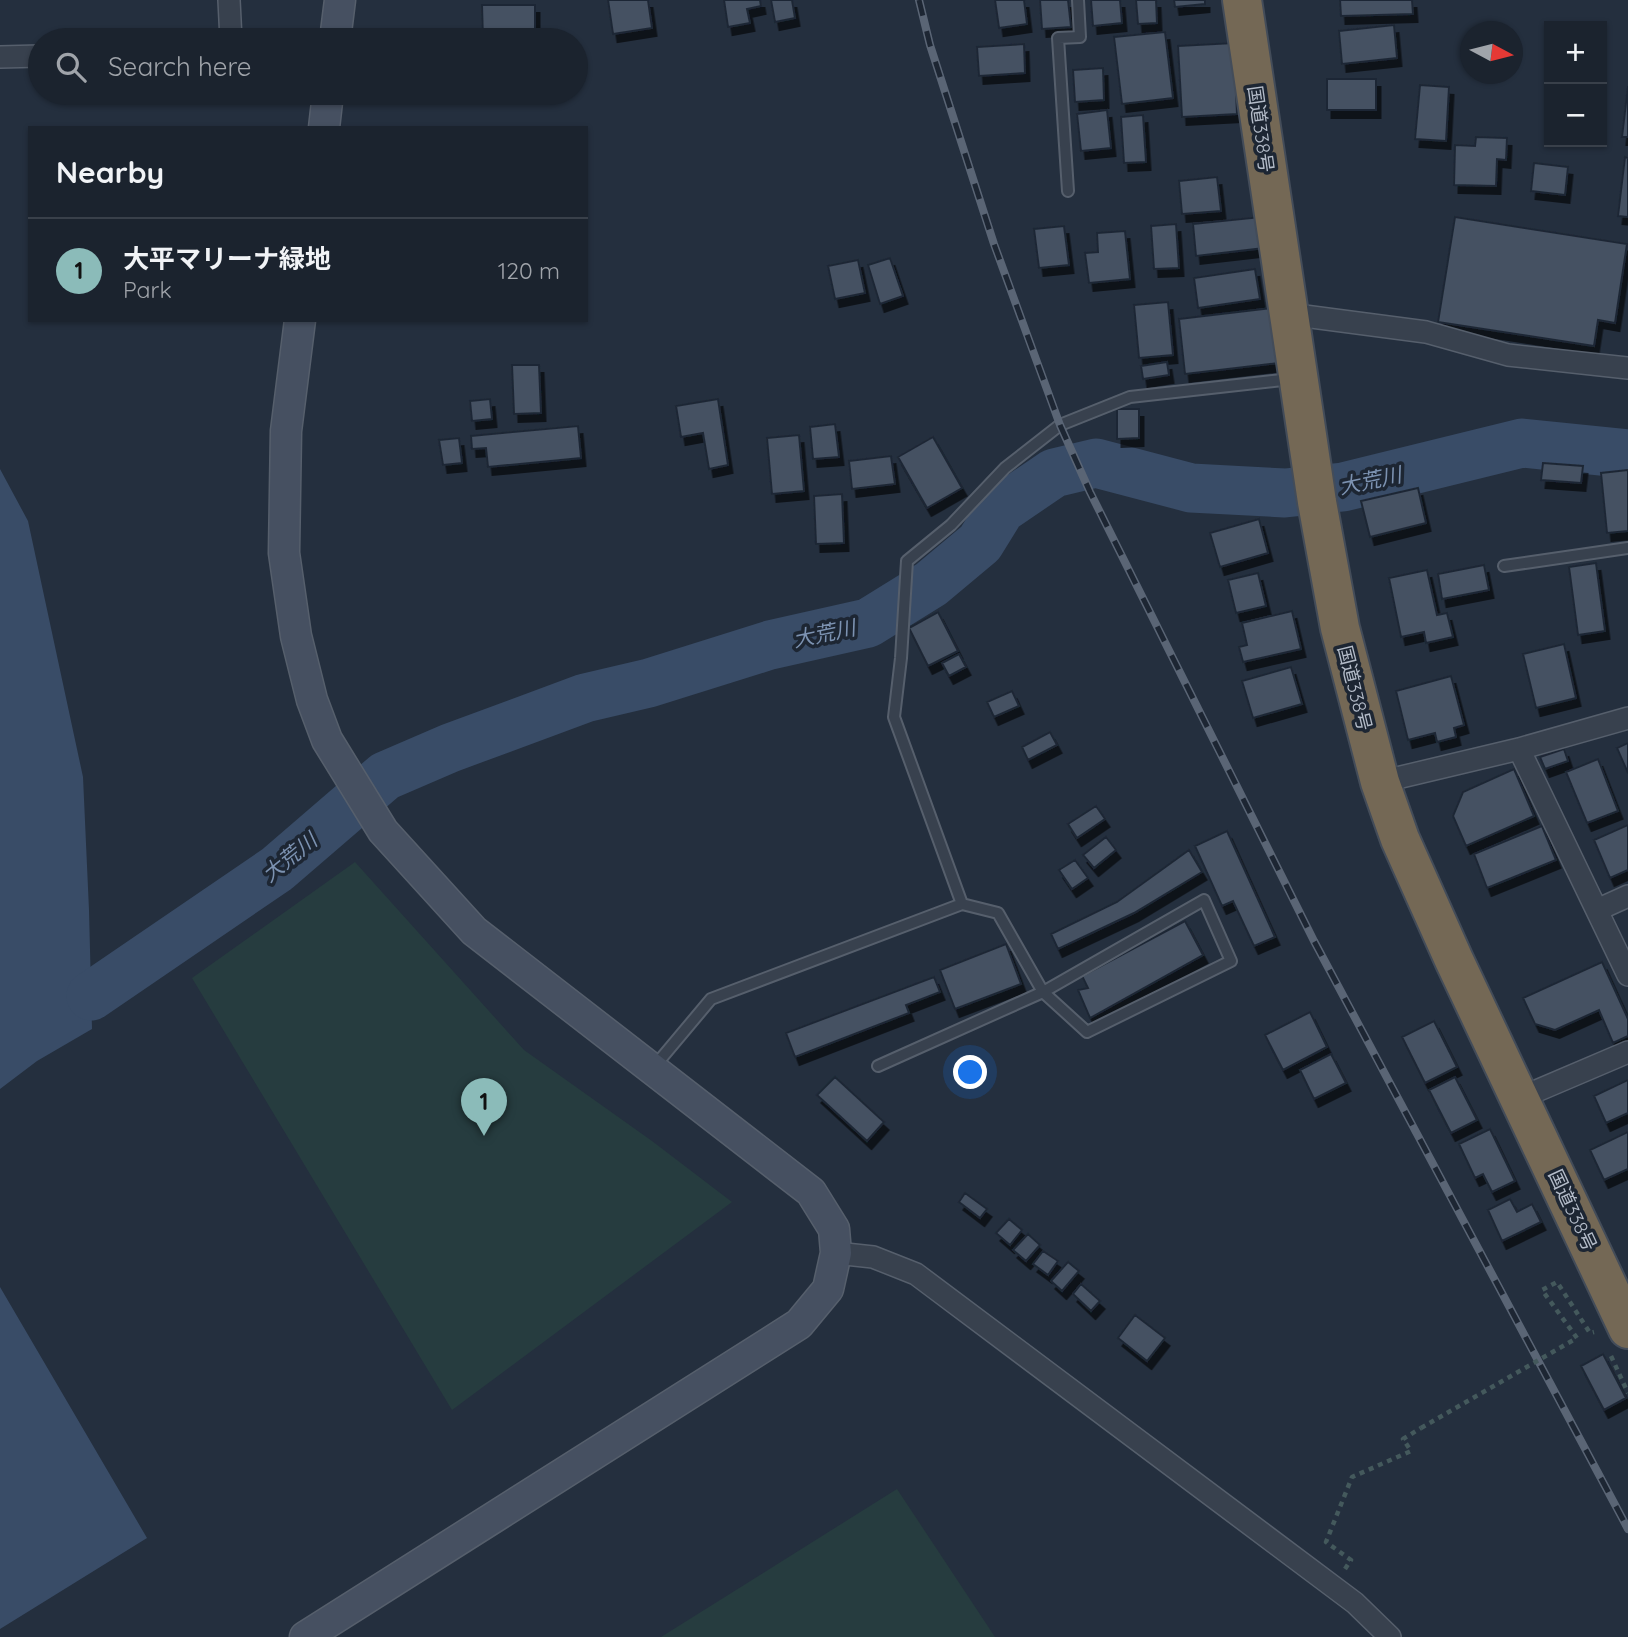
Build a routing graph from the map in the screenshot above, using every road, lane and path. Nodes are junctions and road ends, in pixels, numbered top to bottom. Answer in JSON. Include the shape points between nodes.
{"nodes":[{"id":1,"x":229,"y":0,"type":"edge"},
{"id":2,"x":340,"y":0,"type":"edge"},
{"id":3,"x":1079,"y":0,"type":"edge"},
{"id":4,"x":1242,"y":0,"type":"edge"},
{"id":5,"x":230,"y":28,"type":"edge"},
{"id":6,"x":336,"y":28,"type":"edge"},
{"id":7,"x":28,"y":56,"type":"edge"},
{"id":8,"x":0,"y":57,"type":"edge"},
{"id":9,"x":327,"y":105,"type":"edge"},
{"id":10,"x":324,"y":126,"type":"edge"},
{"id":11,"x":1068,"y":191,"type":"dead end"},
{"id":12,"x":1289,"y":314,"type":"junction"},
{"id":13,"x":300,"y":322,"type":"edge"},
{"id":14,"x":1628,"y":368,"type":"edge"},
{"id":15,"x":1298,"y":378,"type":"junction"},
{"id":16,"x":1628,"y":548,"type":"edge"},
{"id":17,"x":1504,"y":566,"type":"dead end"},
{"id":18,"x":1628,"y":718,"type":"edge"},
{"id":19,"x":1519,"y":748,"type":"junction"},
{"id":20,"x":1380,"y":782,"type":"junction"},
{"id":21,"x":1628,"y":896,"type":"edge"},
{"id":22,"x":962,"y":904,"type":"junction"},
{"id":23,"x":1597,"y":910,"type":"junction"},
{"id":24,"x":1628,"y":975,"type":"edge"},
{"id":25,"x":1043,"y":992,"type":"junction"},
{"id":26,"x":1628,"y":1052,"type":"edge"},
{"id":27,"x":878,"y":1066,"type":"dead end"},
{"id":28,"x":652,"y":1069,"type":"junction"},
{"id":29,"x":1520,"y":1098,"type":"junction"},
{"id":30,"x":836,"y":1252,"type":"junction"},
{"id":31,"x":1628,"y":1329,"type":"edge"},
{"id":32,"x":1590,"y":1334,"type":"dead end"},
{"id":33,"x":1326,"y":1542,"type":"dead end"},
{"id":34,"x":305,"y":1637,"type":"edge"},
{"id":35,"x":1390,"y":1637,"type":"edge"}],
"edges":[{"from":1,"to":5,"type":"street"},
{"from":2,"to":6,"type":"street"},
{"from":3,"to":11,"type":"lane","via":[[1080,37],[1058,38]]},
{"from":4,"to":12,"type":"highway","name":"国道338号"},
{"from":7,"to":8,"type":"street"},
{"from":9,"to":10,"type":"street"},
{"from":12,"to":14,"type":"street","via":[[1426,332],[1508,355]]},
{"from":12,"to":15,"type":"highway","name":"国道338号"},
{"from":13,"to":28,"type":"street","via":[[286,431],[284,553],[296,636],[327,740],[383,831],[474,931]]},
{"from":15,"to":20,"type":"highway","name":"国道338号","via":[[1340,628]]},
{"from":15,"to":22,"type":"lane","via":[[1129,397],[1060,425],[1006,468],[951,525],[907,561],[894,717]]},
{"from":16,"to":17,"type":"lane"},
{"from":18,"to":19,"type":"street"},
{"from":19,"to":20,"type":"street"},
{"from":19,"to":23,"type":"street"},
{"from":20,"to":29,"type":"highway","name":"国道338号","via":[[1406,851]]},
{"from":21,"to":23,"type":"street"},
{"from":22,"to":25,"type":"lane","via":[[998,913]]},
{"from":22,"to":28,"type":"lane","via":[[711,999]]},
{"from":23,"to":24,"type":"street"},
{"from":25,"to":25,"type":"lane","via":[[1204,900],[1231,961],[1087,1032]]},
{"from":25,"to":27,"type":"lane"},
{"from":26,"to":29,"type":"street"},
{"from":28,"to":30,"type":"street","via":[[811,1192],[834,1229]]},
{"from":29,"to":31,"type":"highway","name":"国道338号"},
{"from":30,"to":34,"type":"street","via":[[828,1289],[799,1324]]},
{"from":30,"to":35,"type":"street","via":[[873,1257],[916,1274],[1355,1603]]},
{"from":32,"to":33,"type":"path","bridge":true,"via":[[1557,1282],[1542,1290],[1577,1338],[1403,1438],[1411,1451],[1352,1476]]}]}
